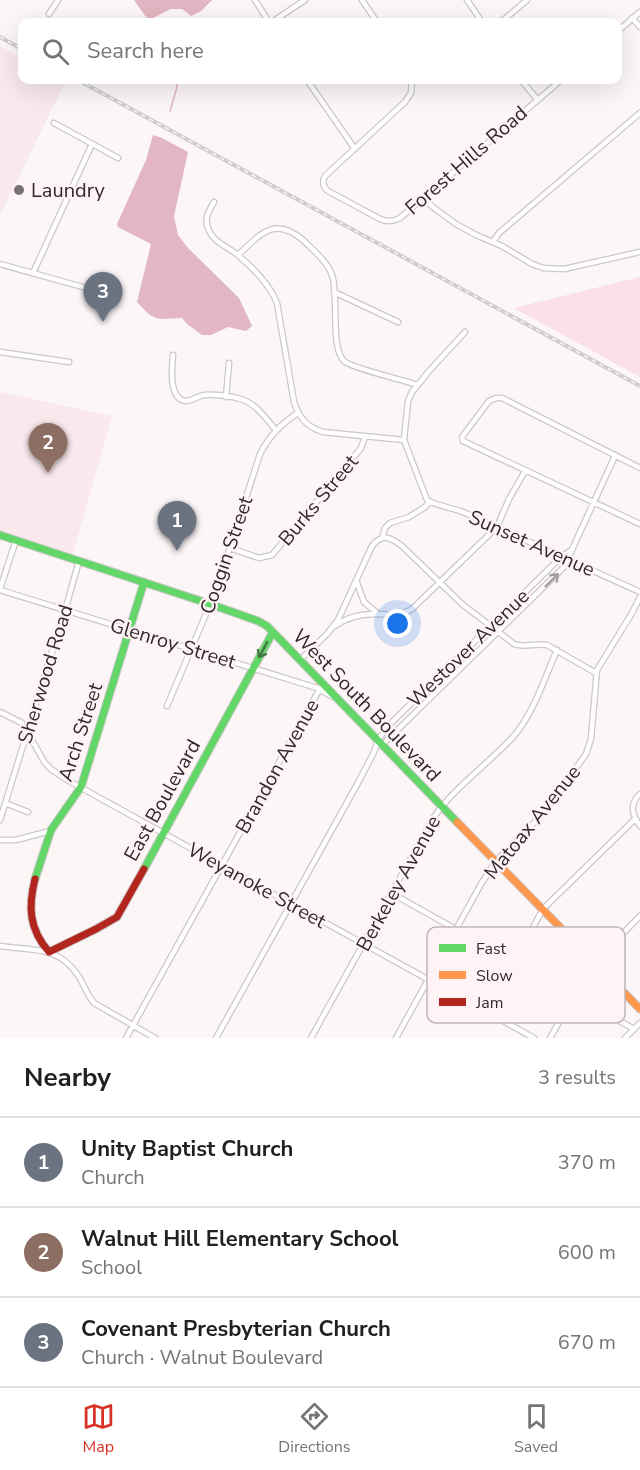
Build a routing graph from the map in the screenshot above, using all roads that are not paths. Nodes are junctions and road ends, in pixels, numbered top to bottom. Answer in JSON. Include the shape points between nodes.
{"nodes":[{"id":1,"x":58,"y":0,"type":"edge"},
{"id":2,"x":255,"y":0,"type":"edge"},
{"id":3,"x":305,"y":0,"type":"edge"},
{"id":4,"x":362,"y":0,"type":"edge"},
{"id":5,"x":467,"y":0,"type":"edge"},
{"id":6,"x":527,"y":0,"type":"edge"},
{"id":7,"x":640,"y":12,"type":"edge"},
{"id":8,"x":49,"y":14,"type":"dead end"},
{"id":9,"x":267,"y":18,"type":"edge"},
{"id":10,"x":276,"y":18,"type":"edge"},
{"id":11,"x":374,"y":18,"type":"edge"},
{"id":12,"x":479,"y":18,"type":"edge"},
{"id":13,"x":506,"y":18,"type":"edge"},
{"id":14,"x":632,"y":18,"type":"junction"},
{"id":15,"x":622,"y":27,"type":"edge"},
{"id":16,"x":640,"y":27,"type":"edge"},
{"id":17,"x":310,"y":84,"type":"edge"},
{"id":18,"x":411,"y":84,"type":"edge"},
{"id":19,"x":524,"y":84,"type":"edge"},
{"id":20,"x":556,"y":84,"type":"edge"},
{"id":21,"x":537,"y":99,"type":"junction"},
{"id":22,"x":640,"y":113,"type":"edge"},
{"id":23,"x":54,"y":123,"type":"dead end"},
{"id":24,"x":92,"y":144,"type":"junction"},
{"id":25,"x":355,"y":149,"type":"junction"},
{"id":26,"x":118,"y":158,"type":"dead end"},
{"id":27,"x":423,"y":198,"type":"junction"},
{"id":28,"x":214,"y":202,"type":"dead end"},
{"id":29,"x":493,"y":242,"type":"junction"},
{"id":30,"x":640,"y":252,"type":"edge"},
{"id":31,"x":238,"y":255,"type":"junction"},
{"id":32,"x":0,"y":265,"type":"edge"},
{"id":33,"x":33,"y":273,"type":"junction"},
{"id":34,"x":334,"y":292,"type":"junction"},
{"id":35,"x":108,"y":294,"type":"dead end"},
{"id":36,"x":398,"y":322,"type":"dead end"},
{"id":37,"x":465,"y":332,"type":"dead end"},
{"id":38,"x":0,"y":352,"type":"edge"},
{"id":39,"x":173,"y":356,"type":"dead end"},
{"id":40,"x":69,"y":362,"type":"dead end"},
{"id":41,"x":229,"y":363,"type":"dead end"},
{"id":42,"x":418,"y":385,"type":"junction"},
{"id":43,"x":226,"y":397,"type":"junction"},
{"id":44,"x":298,"y":413,"type":"junction"},
{"id":45,"x":276,"y":430,"type":"junction"},
{"id":46,"x":365,"y":437,"type":"junction"},
{"id":47,"x":404,"y":440,"type":"junction"},
{"id":48,"x":615,"y":456,"type":"junction"},
{"id":49,"x":640,"y":468,"type":"edge"},
{"id":50,"x":525,"y":471,"type":"junction"},
{"id":51,"x":429,"y":502,"type":"junction"},
{"id":52,"x":593,"y":502,"type":"junction"},
{"id":53,"x":640,"y":524,"type":"edge"},
{"id":54,"x":497,"y":527,"type":"junction"},
{"id":55,"x":0,"y":535,"type":"edge"},
{"id":56,"x":382,"y":538,"type":"junction"},
{"id":57,"x":16,"y":540,"type":"junction"},
{"id":58,"x":230,"y":548,"type":"junction"},
{"id":59,"x":570,"y":551,"type":"junction"},
{"id":60,"x":561,"y":557,"type":"junction"},
{"id":61,"x":568,"y":560,"type":"junction"},
{"id":62,"x":79,"y":561,"type":"junction"},
{"id":63,"x":356,"y":580,"type":"junction"},
{"id":64,"x":144,"y":582,"type":"junction"},
{"id":65,"x":440,"y":582,"type":"junction"},
{"id":66,"x":0,"y":590,"type":"edge"},
{"id":67,"x":525,"y":592,"type":"junction"},
{"id":68,"x":640,"y":592,"type":"edge"},
{"id":69,"x":640,"y":597,"type":"edge"},
{"id":70,"x":532,"y":599,"type":"junction"},
{"id":71,"x":210,"y":604,"type":"junction"},
{"id":72,"x":65,"y":610,"type":"junction"},
{"id":73,"x":378,"y":614,"type":"junction"},
{"id":74,"x":490,"y":626,"type":"junction"},
{"id":75,"x":332,"y":628,"type":"junction"},
{"id":76,"x":129,"y":630,"type":"junction"},
{"id":77,"x":273,"y":632,"type":"junction"},
{"id":78,"x":498,"y":632,"type":"junction"},
{"id":79,"x":191,"y":649,"type":"junction"},
{"id":80,"x":557,"y":650,"type":"junction"},
{"id":81,"x":300,"y":660,"type":"junction"},
{"id":82,"x":452,"y":663,"type":"junction"},
{"id":83,"x":254,"y":668,"type":"junction"},
{"id":84,"x":459,"y":670,"type":"junction"},
{"id":85,"x":596,"y":674,"type":"junction"},
{"id":86,"x":321,"y":686,"type":"junction"},
{"id":87,"x":166,"y":706,"type":"dead end"},
{"id":88,"x":0,"y":712,"type":"edge"},
{"id":89,"x":27,"y":732,"type":"junction"},
{"id":90,"x":380,"y":743,"type":"junction"},
{"id":91,"x":81,"y":788,"type":"junction"},
{"id":92,"x":640,"y":794,"type":"edge"},
{"id":93,"x":5,"y":803,"type":"junction"},
{"id":94,"x":442,"y":805,"type":"junction"},
{"id":95,"x":28,"y":812,"type":"dead end"},
{"id":96,"x":635,"y":819,"type":"junction"},
{"id":97,"x":0,"y":820,"type":"edge"},
{"id":98,"x":640,"y":826,"type":"edge"},
{"id":99,"x":51,"y":830,"type":"junction"},
{"id":100,"x":162,"y":833,"type":"junction"},
{"id":101,"x":0,"y":840,"type":"edge"},
{"id":102,"x":496,"y":861,"type":"junction"},
{"id":103,"x":222,"y":866,"type":"junction"},
{"id":104,"x":391,"y":893,"type":"junction"},
{"id":105,"x":291,"y":904,"type":"junction"},
{"id":106,"x":543,"y":909,"type":"junction"},
{"id":107,"x":640,"y":916,"type":"edge"},
{"id":108,"x":452,"y":927,"type":"edge"},
{"id":109,"x":457,"y":927,"type":"edge"},
{"id":110,"x":533,"y":927,"type":"edge"},
{"id":111,"x":560,"y":927,"type":"edge"},
{"id":112,"x":625,"y":931,"type":"edge"},
{"id":113,"x":363,"y":944,"type":"junction"},
{"id":114,"x":0,"y":946,"type":"edge"},
{"id":115,"x":49,"y":952,"type":"junction"},
{"id":116,"x":427,"y":979,"type":"edge"},
{"id":117,"x":427,"y":984,"type":"edge"},
{"id":118,"x":625,"y":994,"type":"edge"},
{"id":119,"x":640,"y":1010,"type":"edge"},
{"id":120,"x":506,"y":1023,"type":"edge"},
{"id":121,"x":558,"y":1023,"type":"edge"},
{"id":122,"x":623,"y":1023,"type":"edge"},
{"id":123,"x":640,"y":1023,"type":"edge"},
{"id":124,"x":133,"y":1026,"type":"junction"},
{"id":125,"x":634,"y":1029,"type":"junction"},
{"id":126,"x":126,"y":1038,"type":"edge"},
{"id":127,"x":155,"y":1038,"type":"edge"},
{"id":128,"x":216,"y":1038,"type":"edge"},
{"id":129,"x":312,"y":1038,"type":"edge"},
{"id":130,"x":396,"y":1038,"type":"edge"},
{"id":131,"x":534,"y":1038,"type":"edge"},
{"id":132,"x":550,"y":1038,"type":"edge"},
{"id":133,"x":625,"y":1038,"type":"edge"}],
"edges":[{"from":1,"to":8,"type":"street"},
{"from":2,"to":9,"type":"street"},
{"from":3,"to":10,"type":"street"},
{"from":4,"to":11,"type":"street"},
{"from":5,"to":12,"type":"street"},
{"from":6,"to":13,"type":"street"},
{"from":7,"to":14,"type":"street"},
{"from":14,"to":15,"type":"street"},
{"from":14,"to":16,"type":"street"},
{"from":17,"to":25,"type":"street"},
{"from":18,"to":25,"type":"street","via":[[405,102]]},
{"from":19,"to":21,"type":"street"},
{"from":20,"to":21,"type":"street","name":"Forest Hills Road"},
{"from":21,"to":27,"type":"street","name":"Forest Hills Road"},
{"from":22,"to":29,"type":"street"},
{"from":23,"to":24,"type":"street"},
{"from":24,"to":26,"type":"street"},
{"from":24,"to":33,"type":"street"},
{"from":25,"to":27,"type":"street","name":"Forest Hills Road","via":[[324,179],[325,189],[366,213],[393,221]]},
{"from":27,"to":29,"type":"street","via":[[456,224]]},
{"from":28,"to":31,"type":"street","via":[[207,218],[209,231]]},
{"from":29,"to":30,"type":"street","via":[[531,264],[548,269]]},
{"from":31,"to":34,"type":"street","via":[[268,230],[290,231],[329,268]]},
{"from":31,"to":44,"type":"street","via":[[268,286],[277,303]]},
{"from":32,"to":33,"type":"street"},
{"from":33,"to":35,"type":"street"},
{"from":34,"to":36,"type":"street"},
{"from":34,"to":42,"type":"street","via":[[337,342],[344,361]]},
{"from":37,"to":42,"type":"street"},
{"from":38,"to":40,"type":"street"},
{"from":39,"to":43,"type":"street","via":[[172,381],[176,393],[185,401],[207,395]]},
{"from":41,"to":43,"type":"street"},
{"from":42,"to":47,"type":"street","via":[[408,401]]},
{"from":43,"to":45,"type":"street","via":[[250,404]]},
{"from":44,"to":45,"type":"street","name":"Coggin Street"},
{"from":44,"to":46,"type":"street","via":[[318,430]]},
{"from":45,"to":58,"type":"street","name":"Coggin Street","via":[[260,454]]},
{"from":46,"to":47,"type":"street"},
{"from":46,"to":58,"type":"street","name":"Burks Street","via":[[361,448],[275,552],[260,558]]},
{"from":47,"to":51,"type":"street"},
{"from":48,"to":49,"type":"street"},
{"from":48,"to":50,"type":"street","via":[[500,397],[489,401],[462,439]]},
{"from":48,"to":52,"type":"street","name":"Westover Avenue"},
{"from":50,"to":52,"type":"street"},
{"from":50,"to":54,"type":"street"},
{"from":51,"to":54,"type":"street","name":"Sunset Avenue"},
{"from":51,"to":56,"type":"street","via":[[409,517],[390,523]]},
{"from":52,"to":53,"type":"street"},
{"from":52,"to":59,"type":"street","name":"Westover Avenue"},
{"from":54,"to":60,"type":"street","name":"Sunset Avenue"},
{"from":54,"to":65,"type":"street"},
{"from":55,"to":57,"type":"street","name":"West South Boulevard"},
{"from":56,"to":63,"type":"street","via":[[372,546]]},
{"from":56,"to":65,"type":"street","via":[[402,546]]},
{"from":57,"to":62,"type":"street","name":"West South Boulevard"},
{"from":57,"to":66,"type":"street"},
{"from":58,"to":71,"type":"street","name":"Coggin Street"},
{"from":59,"to":60,"type":"street","name":"Westover Avenue"},
{"from":59,"to":61,"type":"street","name":"Westover Avenue"},
{"from":60,"to":61,"type":"street","name":"Sunset Avenue"},
{"from":60,"to":67,"type":"street","name":"Westover Avenue"},
{"from":61,"to":68,"type":"street","name":"Sunset Avenue"},
{"from":70,"to":61,"type":"street","name":"Westover Avenue","one_way":true},
{"from":62,"to":64,"type":"street","name":"West South Boulevard"},
{"from":62,"to":72,"type":"street","name":"Sherwood Road"},
{"from":63,"to":73,"type":"street","via":[[364,602]]},
{"from":63,"to":75,"type":"street"},
{"from":64,"to":71,"type":"street","name":"West South Boulevard"},
{"from":64,"to":76,"type":"street","name":"Arch Street"},
{"from":65,"to":73,"type":"street","via":[[407,612]]},
{"from":65,"to":74,"type":"street"},
{"from":66,"to":72,"type":"street","name":"Glenroy Street"},
{"from":67,"to":70,"type":"street"},
{"from":67,"to":74,"type":"street","name":"Westover Avenue"},
{"from":69,"to":85,"type":"street","name":"Matoax Avenue"},
{"from":70,"to":78,"type":"street","name":"Westover Avenue"},
{"from":71,"to":77,"type":"street","name":"West South Boulevard","via":[[258,621]]},
{"from":71,"to":79,"type":"street","name":"Coggin Street"},
{"from":72,"to":76,"type":"street","name":"Glenroy Street"},
{"from":72,"to":89,"type":"street","name":"Sherwood Road"},
{"from":73,"to":75,"type":"street","via":[[353,617]]},
{"from":74,"to":78,"type":"street"},
{"from":74,"to":82,"type":"street","name":"Westover Avenue"},
{"from":75,"to":81,"type":"street"},
{"from":76,"to":79,"type":"street","name":"Glenroy Street"},
{"from":76,"to":91,"type":"street","name":"Arch Street"},
{"from":77,"to":81,"type":"street","name":"West South Boulevard"},
{"from":77,"to":83,"type":"street","name":"East Boulevard","one_way":true},
{"from":78,"to":80,"type":"street","via":[[518,645],[547,645]]},
{"from":78,"to":84,"type":"street","name":"Westover Avenue"},
{"from":79,"to":83,"type":"street","name":"Glenroy Street"},
{"from":79,"to":87,"type":"street","name":"Coggin Street"},
{"from":80,"to":85,"type":"street"},
{"from":80,"to":94,"type":"street","name":"Berkeley Avenue","via":[[531,710],[514,736]]},
{"from":81,"to":86,"type":"street","name":"West South Boulevard"},
{"from":82,"to":84,"type":"street"},
{"from":82,"to":90,"type":"street","name":"Westover Avenue","via":[[393,721]]},
{"from":83,"to":86,"type":"street","name":"Glenroy Street"},
{"from":83,"to":100,"type":"street","name":"East Boulevard"},
{"from":84,"to":90,"type":"street","name":"Westover Avenue"},
{"from":85,"to":102,"type":"street","name":"Matoax Avenue","via":[[591,739],[586,754],[548,807]]},
{"from":86,"to":90,"type":"street","name":"West South Boulevard"},
{"from":86,"to":103,"type":"street","name":"Brandon Avenue"},
{"from":88,"to":89,"type":"street","name":"Weyanoke Street","via":[[18,720]]},
{"from":89,"to":91,"type":"street","name":"Weyanoke Street","via":[[52,770]]},
{"from":89,"to":93,"type":"street","name":"Sherwood Road"},
{"from":90,"to":94,"type":"street","name":"West South Boulevard"},
{"from":90,"to":105,"type":"street","name":"Westover Avenue"},
{"from":91,"to":99,"type":"street","name":"Arch Street"},
{"from":91,"to":100,"type":"street","name":"Weyanoke Street"},
{"from":92,"to":96,"type":"street","via":[[633,806]]},
{"from":93,"to":95,"type":"street"},
{"from":93,"to":97,"type":"street","name":"Sherwood Road"},
{"from":94,"to":102,"type":"street","name":"West South Boulevard"},
{"from":94,"to":104,"type":"street","name":"Berkeley Avenue"},
{"from":96,"to":98,"type":"street"},
{"from":96,"to":106,"type":"street"},
{"from":99,"to":101,"type":"street","via":[[28,838]]},
{"from":99,"to":115,"type":"street","name":"Arch Street","via":[[30,909],[36,934]]},
{"from":100,"to":103,"type":"street","name":"Weyanoke Street"},
{"from":100,"to":115,"type":"street","name":"East Boulevard","via":[[117,917]]},
{"from":102,"to":106,"type":"street","name":"West South Boulevard"},
{"from":102,"to":109,"type":"street","name":"Matoax Avenue"},
{"from":103,"to":105,"type":"street","name":"Weyanoke Street"},
{"from":103,"to":124,"type":"street","name":"Brandon Avenue"},
{"from":104,"to":108,"type":"street"},
{"from":104,"to":113,"type":"street","name":"Berkeley Avenue"},
{"from":105,"to":113,"type":"street","name":"Weyanoke Street"},
{"from":105,"to":128,"type":"street","name":"Westover Avenue"},
{"from":106,"to":110,"type":"street"},
{"from":106,"to":111,"type":"street","name":"West South Boulevard"},
{"from":107,"to":112,"type":"street"},
{"from":113,"to":116,"type":"street","name":"Weyanoke Street"},
{"from":113,"to":129,"type":"street","name":"Berkeley Avenue"},
{"from":114,"to":115,"type":"street"},
{"from":115,"to":124,"type":"street","via":[[72,966],[94,1002]]},
{"from":117,"to":130,"type":"street","name":"Matoax Avenue"},
{"from":118,"to":119,"type":"street","name":"West South Boulevard"},
{"from":120,"to":131,"type":"street","name":"Weyanoke Street"},
{"from":121,"to":132,"type":"street"},
{"from":122,"to":125,"type":"street"},
{"from":123,"to":125,"type":"street"},
{"from":124,"to":126,"type":"street","name":"Brandon Avenue"},
{"from":124,"to":127,"type":"street"},
{"from":125,"to":133,"type":"street"}]}
